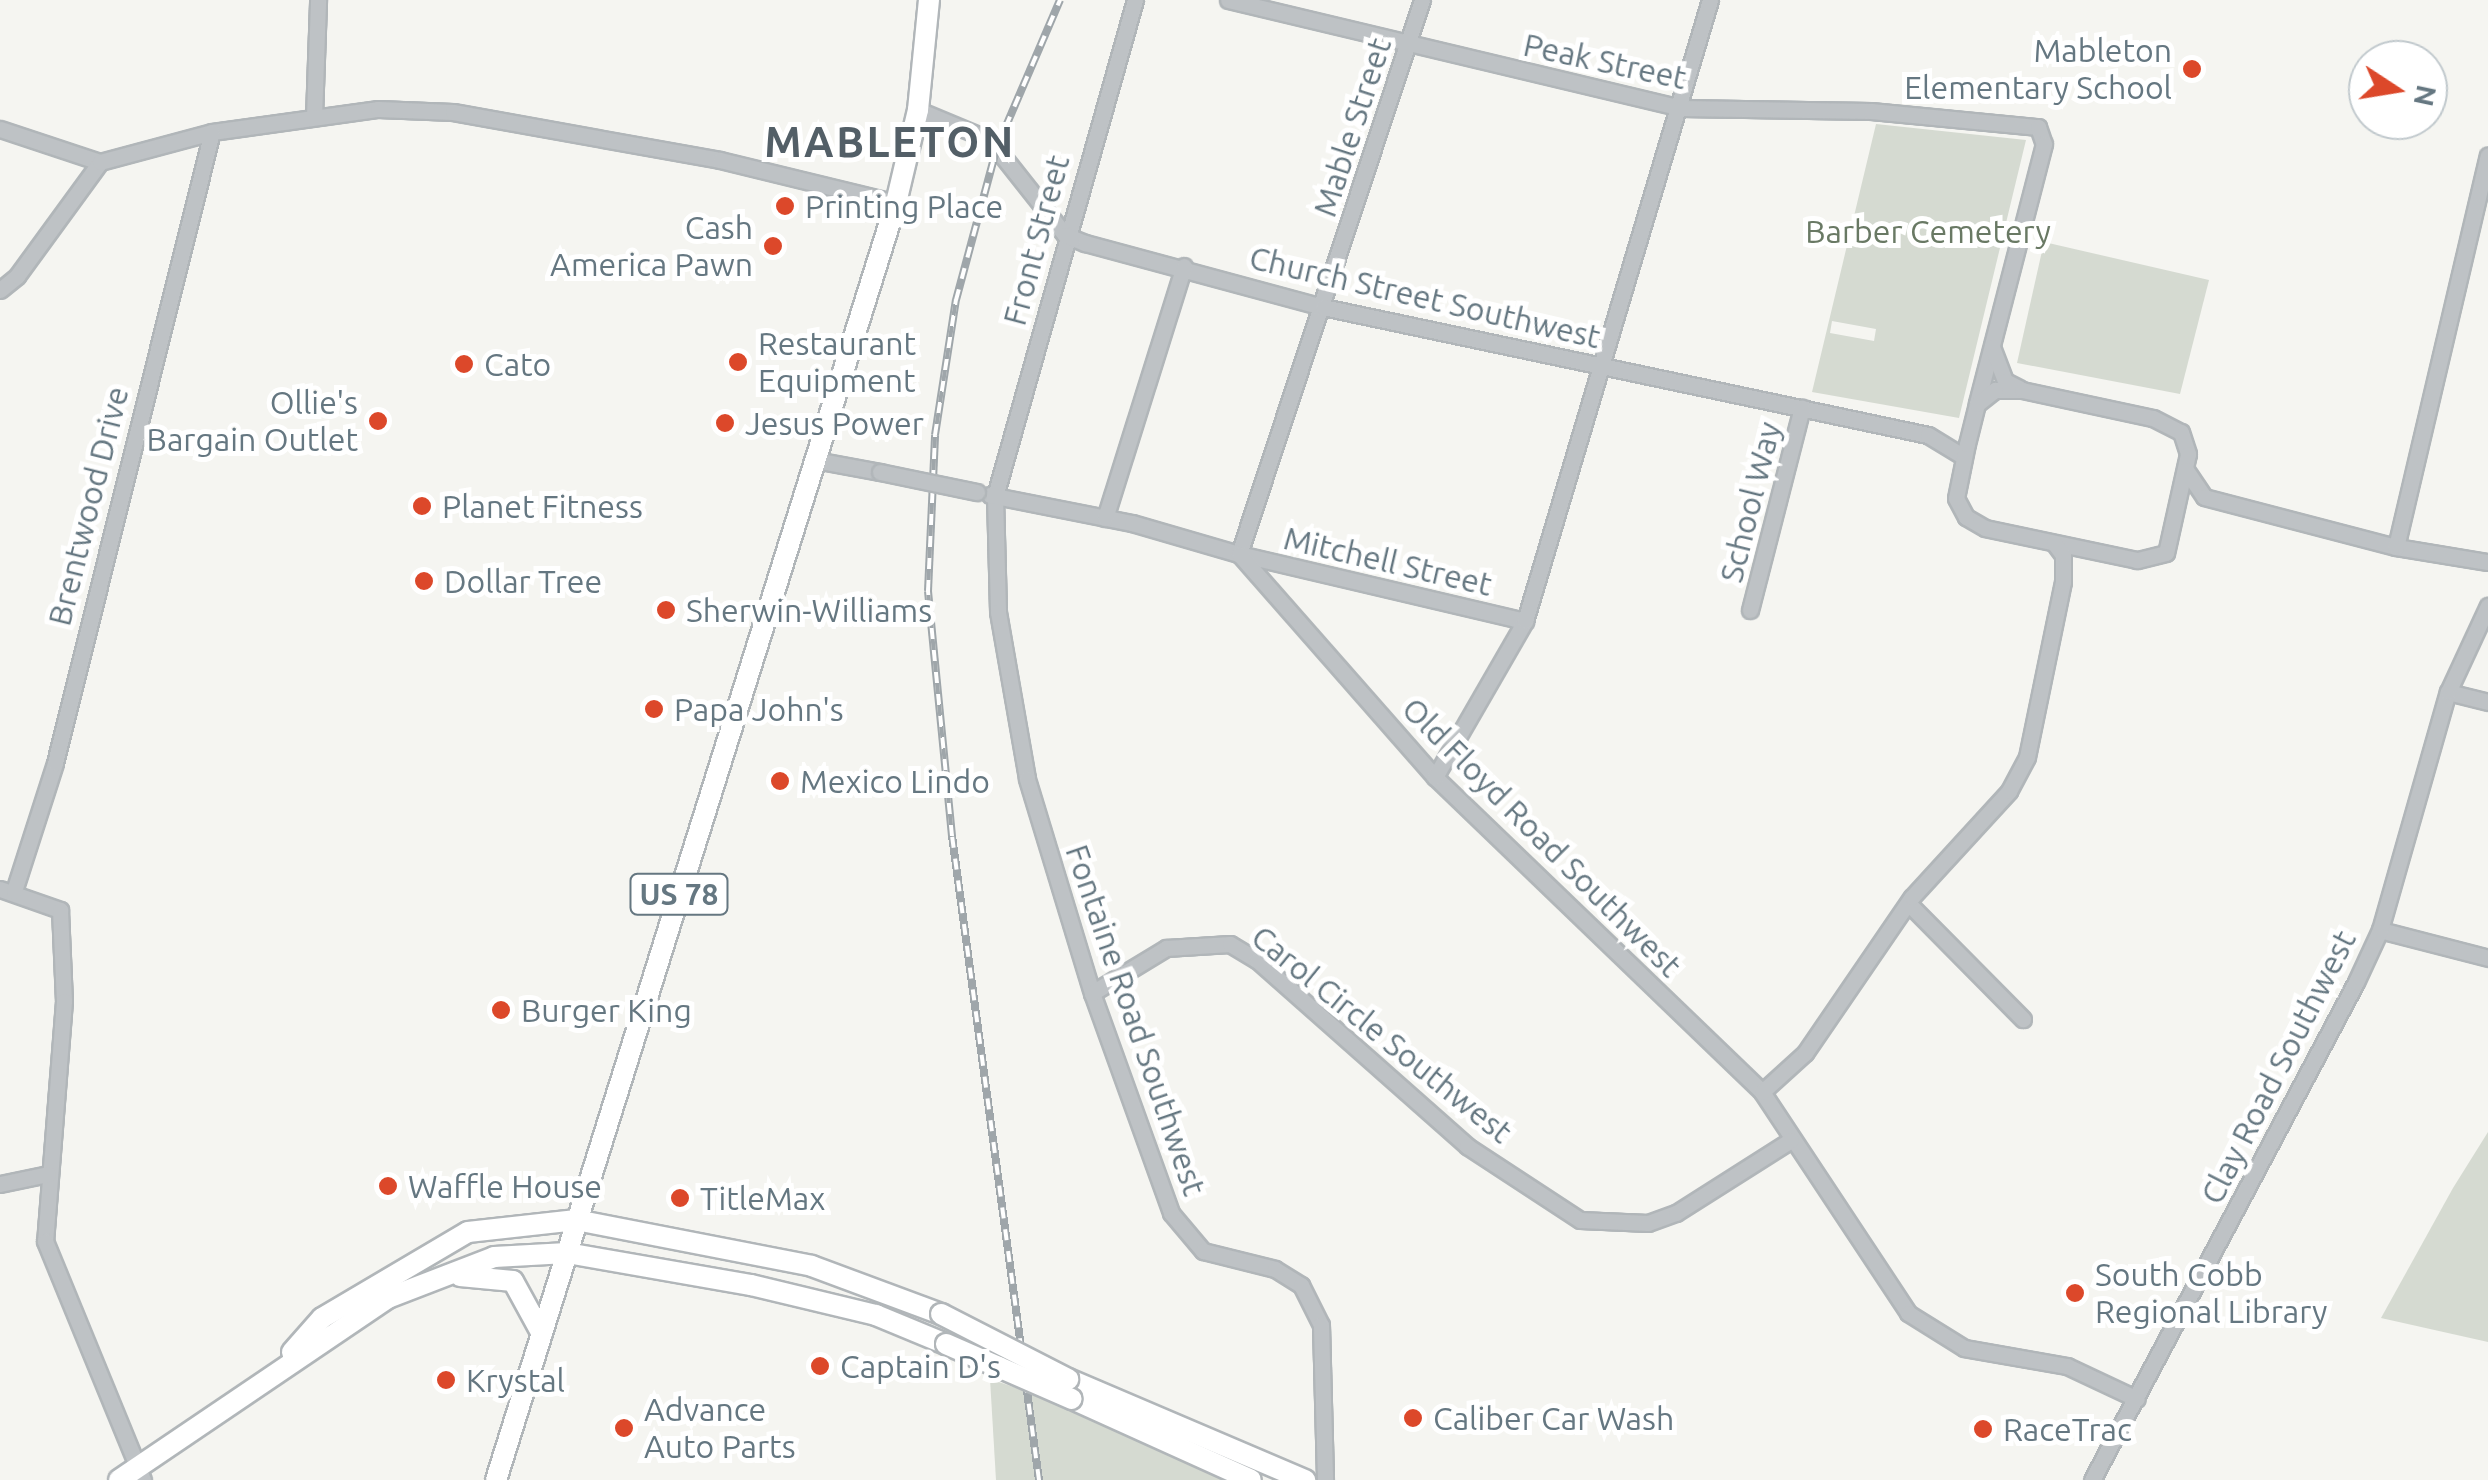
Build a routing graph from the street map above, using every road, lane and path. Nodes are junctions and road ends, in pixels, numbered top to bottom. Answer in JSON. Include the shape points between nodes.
{"nodes":[{"id":1,"x":318,"y":0,"type":"edge"},
{"id":2,"x":928,"y":0,"type":"edge"},
{"id":3,"x":1135,"y":0,"type":"edge"},
{"id":4,"x":1228,"y":0,"type":"edge"},
{"id":5,"x":1422,"y":0,"type":"edge"},
{"id":6,"x":1710,"y":0,"type":"edge"},
{"id":7,"x":1407,"y":46,"type":"junction"},
{"id":8,"x":1681,"y":108,"type":"junction"},
{"id":9,"x":918,"y":110,"type":"junction"},
{"id":10,"x":314,"y":118,"type":"junction"},
{"id":11,"x":0,"y":129,"type":"edge"},
{"id":12,"x":212,"y":132,"type":"junction"},
{"id":13,"x":2488,"y":156,"type":"edge"},
{"id":14,"x":100,"y":162,"type":"junction"},
{"id":15,"x":896,"y":204,"type":"junction"},
{"id":16,"x":1066,"y":235,"type":"junction"},
{"id":17,"x":1184,"y":266,"type":"junction"},
{"id":18,"x":0,"y":290,"type":"edge"},
{"id":19,"x":1323,"y":307,"type":"junction"},
{"id":20,"x":1992,"y":343,"type":"junction"},
{"id":21,"x":1602,"y":367,"type":"junction"},
{"id":22,"x":2022,"y":390,"type":"junction"},
{"id":23,"x":1976,"y":404,"type":"junction"},
{"id":24,"x":1802,"y":408,"type":"junction"},
{"id":25,"x":1971,"y":428,"type":"junction"},
{"id":26,"x":1928,"y":435,"type":"junction"},
{"id":27,"x":1964,"y":457,"type":"junction"},
{"id":28,"x":815,"y":460,"type":"junction"},
{"id":29,"x":2186,"y":470,"type":"junction"},
{"id":30,"x":995,"y":496,"type":"junction"},
{"id":31,"x":2204,"y":497,"type":"junction"},
{"id":32,"x":1105,"y":518,"type":"junction"},
{"id":33,"x":2176,"y":519,"type":"junction"},
{"id":34,"x":2054,"y":543,"type":"junction"},
{"id":35,"x":2396,"y":547,"type":"junction"},
{"id":36,"x":2094,"y":551,"type":"junction"},
{"id":37,"x":1238,"y":554,"type":"junction"},
{"id":38,"x":2488,"y":562,"type":"edge"},
{"id":39,"x":2063,"y":582,"type":"junction"},
{"id":40,"x":2488,"y":606,"type":"edge"},
{"id":41,"x":1750,"y":610,"type":"dead end"},
{"id":42,"x":1525,"y":621,"type":"junction"},
{"id":43,"x":2448,"y":692,"type":"junction"},
{"id":44,"x":2488,"y":702,"type":"edge"},
{"id":45,"x":1435,"y":778,"type":"junction"},
{"id":46,"x":7,"y":890,"type":"edge"},
{"id":47,"x":1909,"y":904,"type":"junction"},
{"id":48,"x":2380,"y":930,"type":"junction"},
{"id":49,"x":2488,"y":958,"type":"edge"},
{"id":50,"x":1092,"y":993,"type":"junction"},
{"id":51,"x":2024,"y":1019,"type":"dead end"},
{"id":52,"x":1762,"y":1092,"type":"junction"},
{"id":53,"x":1791,"y":1140,"type":"junction"},
{"id":54,"x":48,"y":1174,"type":"junction"},
{"id":55,"x":0,"y":1184,"type":"edge"},
{"id":56,"x":576,"y":1220,"type":"junction"},
{"id":57,"x":567,"y":1253,"type":"junction"},
{"id":58,"x":428,"y":1279,"type":"junction"},
{"id":59,"x":542,"y":1334,"type":"junction"},
{"id":60,"x":277,"y":1368,"type":"junction"},
{"id":61,"x":1070,"y":1389,"type":"junction"},
{"id":62,"x":2136,"y":1400,"type":"junction"},
{"id":63,"x":132,"y":1476,"type":"edge"},
{"id":64,"x":496,"y":1480,"type":"edge"},
{"id":65,"x":1250,"y":1480,"type":"edge"},
{"id":66,"x":1304,"y":1480,"type":"edge"},
{"id":67,"x":1325,"y":1480,"type":"edge"},
{"id":68,"x":2092,"y":1480,"type":"edge"}],
"edges":[{"from":1,"to":10,"type":"street"},
{"from":2,"to":9,"type":"main road","number":"US 78"},
{"from":3,"to":16,"type":"street","name":"Front Street"},
{"from":4,"to":7,"type":"street","name":"Peak Street"},
{"from":5,"to":7,"type":"street","name":"Mable Street"},
{"from":6,"to":8,"type":"street"},
{"from":7,"to":8,"type":"street","name":"Peak Street"},
{"from":7,"to":19,"type":"street","name":"Mable Street"},
{"from":8,"to":20,"type":"street","name":"Peak Street","via":[[1871,111],[2038,127],[2044,144]]},
{"from":8,"to":21,"type":"street"},
{"from":9,"to":15,"type":"main road","number":"US 78"},
{"from":9,"to":16,"type":"street","via":[[990,140]]},
{"from":10,"to":12,"type":"street"},
{"from":10,"to":15,"type":"street","via":[[378,109],[454,112],[775,170]]},
{"from":11,"to":14,"type":"street"},
{"from":12,"to":14,"type":"street"},
{"from":12,"to":46,"type":"street","name":"Brentwood Drive","via":[[55,763]]},
{"from":13,"to":35,"type":"street"},
{"from":14,"to":18,"type":"street"},
{"from":15,"to":28,"type":"main road","number":"US 78"},
{"from":16,"to":17,"type":"street","name":"Church Street Southwest"},
{"from":16,"to":30,"type":"street","name":"Front Street"},
{"from":17,"to":19,"type":"street","name":"Church Street Southwest"},
{"from":17,"to":32,"type":"street"},
{"from":19,"to":21,"type":"street","name":"Church Street Southwest"},
{"from":19,"to":37,"type":"street","name":"Mable Street"},
{"from":20,"to":22,"type":"street","via":[[2005,380]]},
{"from":20,"to":23,"type":"street"},
{"from":21,"to":24,"type":"street","name":"Church Street Southwest"},
{"from":21,"to":42,"type":"street"},
{"from":22,"to":23,"type":"street","via":[[1995,390]]},
{"from":22,"to":29,"type":"street","via":[[2174,425],[2187,440]]},
{"from":23,"to":25,"type":"street"},
{"from":24,"to":26,"type":"street","name":"Church Street Southwest"},
{"from":24,"to":41,"type":"street","name":"School Way"},
{"from":25,"to":26,"type":"street"},
{"from":25,"to":27,"type":"street"},
{"from":26,"to":27,"type":"street","name":"Church Street Southwest"},
{"from":27,"to":34,"type":"street","via":[[1956,498],[1966,517]]},
{"from":28,"to":30,"type":"street","bridge":true},
{"from":28,"to":56,"type":"main road","number":"US 78"},
{"from":29,"to":31,"type":"street"},
{"from":29,"to":33,"type":"street"},
{"from":30,"to":32,"type":"street"},
{"from":30,"to":50,"type":"street","name":"Fontaine Road Southwest","via":[[998,612],[1027,778]]},
{"from":31,"to":33,"type":"street"},
{"from":31,"to":35,"type":"street"},
{"from":32,"to":37,"type":"street"},
{"from":33,"to":36,"type":"street","via":[[2166,553],[2153,560]]},
{"from":34,"to":36,"type":"street"},
{"from":34,"to":39,"type":"street","via":[[2063,554]]},
{"from":35,"to":38,"type":"street"},
{"from":36,"to":39,"type":"street","via":[[2079,557]]},
{"from":37,"to":42,"type":"street","name":"Mitchell Street"},
{"from":37,"to":45,"type":"street","name":"Old Floyd Road Southwest"},
{"from":39,"to":47,"type":"street","via":[[2027,756],[2009,791]]},
{"from":40,"to":43,"type":"street","name":"Clay Road Southwest"},
{"from":42,"to":45,"type":"street"},
{"from":43,"to":44,"type":"street"},
{"from":43,"to":48,"type":"street","name":"Clay Road Southwest"},
{"from":45,"to":52,"type":"street","name":"Old Floyd Road Southwest"},
{"from":46,"to":54,"type":"street","via":[[60,910],[66,941]]},
{"from":47,"to":51,"type":"street"},
{"from":47,"to":52,"type":"street","via":[[1805,1053]]},
{"from":48,"to":49,"type":"street"},
{"from":48,"to":62,"type":"street","name":"Clay Road Southwest"},
{"from":50,"to":53,"type":"street","name":"Carol Circle Southwest","via":[[1166,948],[1230,944],[1277,977],[1467,1146],[1580,1220],[1648,1223],[1676,1213]]},
{"from":50,"to":67,"type":"street","name":"Fontaine Road Southwest","via":[[1180,1229],[1203,1250],[1290,1278],[1314,1306],[1321,1325]]},
{"from":52,"to":53,"type":"street","name":"Old Floyd Road Southwest"},
{"from":53,"to":62,"type":"street","name":"Old Floyd Road Southwest","via":[[1908,1313],[1930,1332],[1964,1348],[2067,1366]]},
{"from":54,"to":55,"type":"street"},
{"from":54,"to":63,"type":"street","via":[[46,1241]]},
{"from":56,"to":57,"type":"main road","number":"US 78"},
{"from":56,"to":60,"type":"main road","via":[[468,1232],[322,1318]]},
{"from":56,"to":61,"type":"main road","bridge":true,"via":[[812,1266],[941,1314]]},
{"from":57,"to":58,"type":"main road","via":[[494,1256]]},
{"from":57,"to":59,"type":"main road","number":"US 78"},
{"from":57,"to":61,"type":"main road","bridge":true,"via":[[876,1315]]},
{"from":58,"to":59,"type":"main road","via":[[482,1273],[513,1281]]},
{"from":58,"to":60,"type":"main road"},
{"from":59,"to":64,"type":"main road","number":"US 78"},
{"from":60,"to":63,"type":"main road"},
{"from":61,"to":65,"type":"main road"},
{"from":61,"to":66,"type":"main road"},
{"from":62,"to":68,"type":"street","name":"Clay Road Southwest"}]}
